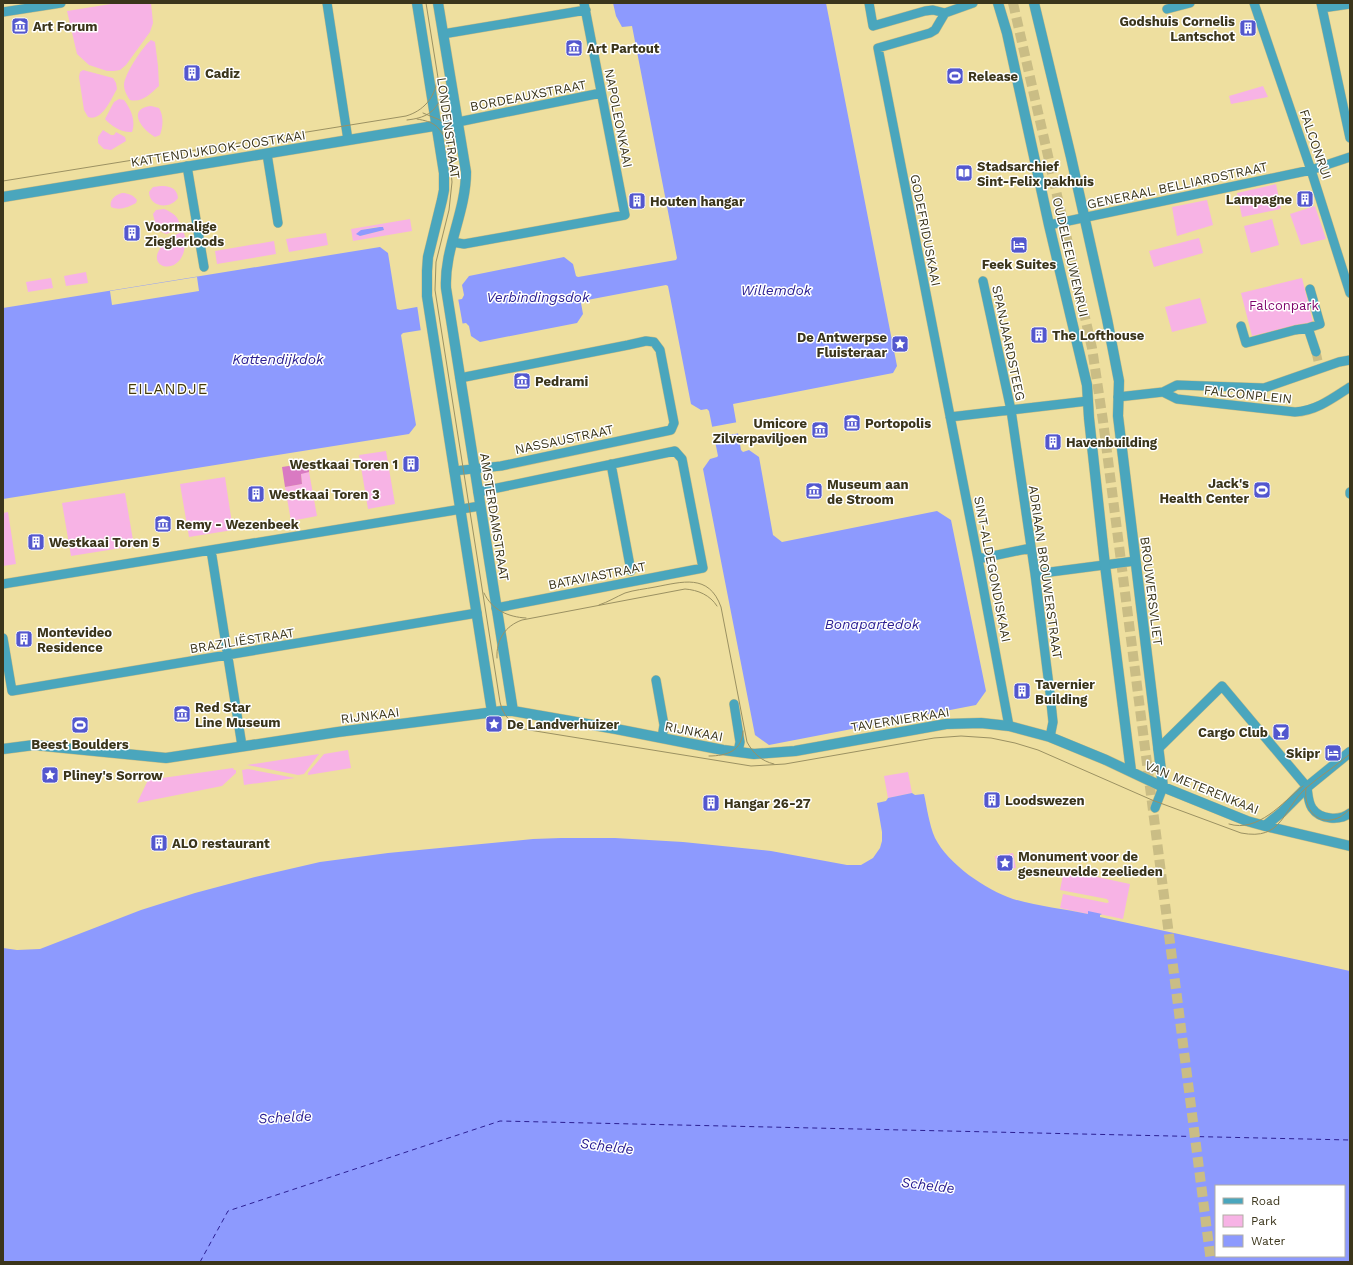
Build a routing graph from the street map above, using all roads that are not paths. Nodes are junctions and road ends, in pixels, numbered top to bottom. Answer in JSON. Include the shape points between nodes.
{"nodes":[{"id":1,"x":61,"y":3,"type":"edge"},
{"id":2,"x":327,"y":3,"type":"edge"},
{"id":3,"x":417,"y":3,"type":"edge"},
{"id":4,"x":438,"y":3,"type":"edge"},
{"id":5,"x":869,"y":3,"type":"edge"},
{"id":6,"x":974,"y":3,"type":"edge"},
{"id":7,"x":998,"y":3,"type":"edge"},
{"id":8,"x":1034,"y":3,"type":"edge"},
{"id":9,"x":1190,"y":3,"type":"edge"},
{"id":10,"x":1254,"y":3,"type":"edge"},
{"id":11,"x":1350,"y":4,"type":"edge"},
{"id":12,"x":1321,"y":5,"type":"edge"},
{"id":13,"x":585,"y":6,"type":"edge"},
{"id":14,"x":1166,"y":9,"type":"dead end"},
{"id":15,"x":3,"y":12,"type":"edge"},
{"id":16,"x":945,"y":13,"type":"junction"},
{"id":17,"x":443,"y":34,"type":"junction"},
{"id":18,"x":601,"y":94,"type":"junction"},
{"id":19,"x":458,"y":122,"type":"junction"},
{"id":20,"x":437,"y":125,"type":"junction"},
{"id":21,"x":1350,"y":138,"type":"edge"},
{"id":22,"x":348,"y":140,"type":"junction"},
{"id":23,"x":267,"y":154,"type":"junction"},
{"id":24,"x":1350,"y":157,"type":"edge"},
{"id":25,"x":188,"y":166,"type":"junction"},
{"id":26,"x":1311,"y":170,"type":"junction"},
{"id":27,"x":3,"y":197,"type":"edge"},
{"id":28,"x":1084,"y":217,"type":"junction"},
{"id":29,"x":278,"y":222,"type":"dead end"},
{"id":30,"x":1049,"y":225,"type":"junction"},
{"id":31,"x":452,"y":242,"type":"junction"},
{"id":32,"x":204,"y":267,"type":"dead end"},
{"id":33,"x":983,"y":280,"type":"dead end"},
{"id":34,"x":1310,"y":289,"type":"dead end"},
{"id":35,"x":1350,"y":293,"type":"edge"},
{"id":36,"x":1241,"y":326,"type":"dead end"},
{"id":37,"x":452,"y":327,"type":"joint"},
{"id":38,"x":1308,"y":328,"type":"junction"},
{"id":39,"x":1350,"y":360,"type":"edge"},
{"id":40,"x":1318,"y":361,"type":"junction"},
{"id":41,"x":460,"y":378,"type":"junction"},
{"id":42,"x":1350,"y":387,"type":"edge"},
{"id":43,"x":1163,"y":392,"type":"junction"},
{"id":44,"x":1118,"y":397,"type":"junction"},
{"id":45,"x":1088,"y":401,"type":"junction"},
{"id":46,"x":1011,"y":410,"type":"junction"},
{"id":47,"x":950,"y":417,"type":"junction"},
{"id":48,"x":611,"y":464,"type":"junction"},
{"id":49,"x":474,"y":469,"type":"junction"},
{"id":50,"x":454,"y":471,"type":"junction"},
{"id":51,"x":478,"y":492,"type":"junction"},
{"id":52,"x":480,"y":506,"type":"junction"},
{"id":53,"x":461,"y":509,"type":"junction"},
{"id":54,"x":1031,"y":548,"type":"junction"},
{"id":55,"x":211,"y":550,"type":"junction"},
{"id":56,"x":978,"y":558,"type":"junction"},
{"id":57,"x":1135,"y":561,"type":"junction"},
{"id":58,"x":1105,"y":565,"type":"junction"},
{"id":59,"x":631,"y":572,"type":"dead end"},
{"id":60,"x":1035,"y":574,"type":"junction"},
{"id":61,"x":3,"y":584,"type":"edge"},
{"id":62,"x":496,"y":608,"type":"junction"},
{"id":63,"x":477,"y":613,"type":"junction"},
{"id":64,"x":3,"y":638,"type":"edge"},
{"id":65,"x":229,"y":655,"type":"junction"},
{"id":66,"x":656,"y":680,"type":"dead end"},
{"id":67,"x":734,"y":704,"type":"dead end"},
{"id":68,"x":513,"y":711,"type":"junction"},
{"id":69,"x":492,"y":712,"type":"junction"},
{"id":70,"x":1009,"y":726,"type":"junction"},
{"id":71,"x":1050,"y":737,"type":"junction"},
{"id":72,"x":662,"y":738,"type":"junction"},
{"id":73,"x":242,"y":746,"type":"junction"},
{"id":74,"x":3,"y":749,"type":"edge"},
{"id":75,"x":1158,"y":749,"type":"junction"},
{"id":76,"x":738,"y":752,"type":"junction"},
{"id":77,"x":1350,"y":752,"type":"edge"},
{"id":78,"x":1130,"y":771,"type":"junction"},
{"id":79,"x":1163,"y":787,"type":"junction"},
{"id":80,"x":1307,"y":787,"type":"junction"},
{"id":81,"x":1156,"y":808,"type":"dead end"},
{"id":82,"x":1350,"y":813,"type":"edge"},
{"id":83,"x":1265,"y":826,"type":"junction"},
{"id":84,"x":1350,"y":846,"type":"edge"}],
"edges":[{"from":1,"to":15,"type":"street"},
{"from":2,"to":22,"type":"street"},
{"from":3,"to":20,"type":"street","name":"LONDENSTRAAT"},
{"from":4,"to":17,"type":"street","name":"LONDENSTRAAT"},
{"from":5,"to":16,"type":"street","via":[[873,26],[925,11]]},
{"from":6,"to":16,"type":"street"},
{"from":7,"to":30,"type":"street","name":"OUDELEEUWENRUI","via":[[1007,32]]},
{"from":8,"to":28,"type":"street","name":"OUDELEEUWENRUI"},
{"from":9,"to":14,"type":"street"},
{"from":10,"to":26,"type":"street","name":"FALCONRUI"},
{"from":11,"to":12,"type":"street"},
{"from":12,"to":21,"type":"street"},
{"from":13,"to":17,"type":"street"},
{"from":13,"to":18,"type":"street","name":"NAPOLEONKAAI"},
{"from":16,"to":47,"type":"street","name":"GODEFRIDUSKAAI","via":[[935,30],[930,33],[878,48]]},
{"from":17,"to":19,"type":"street","name":"LONDENSTRAAT"},
{"from":18,"to":19,"type":"street","name":"BORDEAUXSTRAAT"},
{"from":18,"to":31,"type":"street","name":"NAPOLEONKAAI","via":[[624,215],[464,244]]},
{"from":19,"to":20,"type":"street","name":"BORDEAUXSTRAAT"},
{"from":19,"to":31,"type":"street","name":"LONDENSTRAAT","via":[[466,180]]},
{"from":20,"to":22,"type":"street","name":"KATTENDIJKDOK-OOSTKAAI"},
{"from":20,"to":50,"type":"street","name":"LONDENSTRAAT","via":[[444,190],[428,257],[426,284]]},
{"from":22,"to":23,"type":"street","name":"KATTENDIJKDOK-OOSTKAAI"},
{"from":23,"to":25,"type":"street","name":"KATTENDIJKDOK-OOSTKAAI"},
{"from":23,"to":29,"type":"street"},
{"from":24,"to":26,"type":"street","name":"GENERAAL BELLIARDSTRAAT"},
{"from":25,"to":27,"type":"street","name":"KATTENDIJKDOK-OOSTKAAI"},
{"from":25,"to":32,"type":"street"},
{"from":26,"to":28,"type":"street","name":"GENERAAL BELLIARDSTRAAT"},
{"from":26,"to":35,"type":"street","name":"FALCONRUI"},
{"from":28,"to":30,"type":"street","name":"GENERAAL BELLIARDSTRAAT"},
{"from":28,"to":44,"type":"street","name":"OUDELEEUWENRUI","via":[[1119,381]]},
{"from":30,"to":45,"type":"street","name":"OUDELEEUWENRUI","via":[[1083,363]]},
{"from":31,"to":37,"type":"street","name":"LONDENSTRAAT","via":[[446,269]]},
{"from":33,"to":46,"type":"street","name":"SPANJAARDSTEEG"},
{"from":34,"to":38,"type":"street","via":[[1320,324]]},
{"from":36,"to":38,"type":"street","via":[[1246,343]]},
{"from":37,"to":41,"type":"street","name":"AMSTERDAMSTRAAT"},
{"from":38,"to":40,"type":"street"},
{"from":39,"to":40,"type":"street","name":"FALCONPLEIN"},
{"from":40,"to":43,"type":"street","name":"FALCONPLEIN","via":[[1264,388],[1177,385]]},
{"from":41,"to":49,"type":"street","name":"AMSTERDAMSTRAAT"},
{"from":41,"to":49,"type":"street","name":"NASSAUSTRAAT","via":[[646,341],[654,342],[660,350],[674,423],[671,430],[501,466]]},
{"from":42,"to":43,"type":"street","name":"FALCONPLEIN","via":[[1315,408],[1303,412],[1177,399]]},
{"from":43,"to":44,"type":"street","name":"FALCONPLEIN"},
{"from":44,"to":57,"type":"street","name":"BROUWERSVLIET"},
{"from":45,"to":46,"type":"street"},
{"from":45,"to":58,"type":"street"},
{"from":46,"to":47,"type":"street"},
{"from":46,"to":54,"type":"street","name":"ADRIAAN BROUWERSTRAAT"},
{"from":47,"to":56,"type":"street","name":"SINT-ALDEGONDISKAAI"},
{"from":48,"to":51,"type":"street"},
{"from":48,"to":59,"type":"street"},
{"from":48,"to":62,"type":"street","name":"BATAVIASTRAAT","via":[[675,451],[682,459],[703,568]]},
{"from":49,"to":50,"type":"street","name":"NASSAUSTRAAT"},
{"from":49,"to":51,"type":"street","name":"AMSTERDAMSTRAAT"},
{"from":50,"to":53,"type":"street"},
{"from":51,"to":52,"type":"street","name":"AMSTERDAMSTRAAT"},
{"from":52,"to":53,"type":"street"},
{"from":52,"to":62,"type":"street","name":"AMSTERDAMSTRAAT"},
{"from":53,"to":55,"type":"street"},
{"from":53,"to":63,"type":"street"},
{"from":54,"to":56,"type":"street"},
{"from":54,"to":60,"type":"street","name":"ADRIAAN BROUWERSTRAAT"},
{"from":55,"to":61,"type":"street"},
{"from":55,"to":65,"type":"street"},
{"from":56,"to":70,"type":"street","name":"SINT-ALDEGONDISKAAI"},
{"from":57,"to":58,"type":"street"},
{"from":57,"to":75,"type":"street","name":"BROUWERSVLIET"},
{"from":58,"to":60,"type":"street"},
{"from":58,"to":78,"type":"street"},
{"from":60,"to":71,"type":"street","name":"ADRIAAN BROUWERSTRAAT","via":[[1053,722]]},
{"from":62,"to":68,"type":"street","name":"AMSTERDAMSTRAAT"},
{"from":63,"to":65,"type":"street","name":"BRAZILIËSTRAAT"},
{"from":63,"to":69,"type":"street"},
{"from":64,"to":65,"type":"street","name":"BRAZILIËSTRAAT","via":[[12,691]]},
{"from":65,"to":73,"type":"street"},
{"from":66,"to":72,"type":"street","via":[[664,725]]},
{"from":67,"to":76,"type":"street","via":[[740,742]]},
{"from":68,"to":69,"type":"street","name":"RIJNKAAI"},
{"from":68,"to":72,"type":"street","name":"RIJNKAAI"},
{"from":69,"to":73,"type":"street","name":"RIJNKAAI"},
{"from":70,"to":71,"type":"street","name":"TAVERNIERKAAI"},
{"from":70,"to":76,"type":"street","name":"TAVERNIERKAAI","via":[[981,723],[946,724],[795,751],[754,754]]},
{"from":71,"to":78,"type":"street","name":"TAVERNIERKAAI"},
{"from":72,"to":76,"type":"street","name":"RIJNKAAI"},
{"from":73,"to":74,"type":"street","name":"RIJNKAAI","via":[[160,758],[34,745]]},
{"from":75,"to":79,"type":"street","name":"BROUWERSVLIET"},
{"from":75,"to":80,"type":"street","via":[[1222,686]]},
{"from":77,"to":80,"type":"street"},
{"from":78,"to":79,"type":"street","name":"VAN METERENKAAI"},
{"from":79,"to":81,"type":"street"},
{"from":79,"to":83,"type":"street","name":"VAN METERENKAAI"},
{"from":80,"to":82,"type":"street","via":[[1310,804],[1317,814],[1336,818]]},
{"from":80,"to":83,"type":"street"},
{"from":83,"to":84,"type":"street","name":"VAN METERENKAAI"}]}
